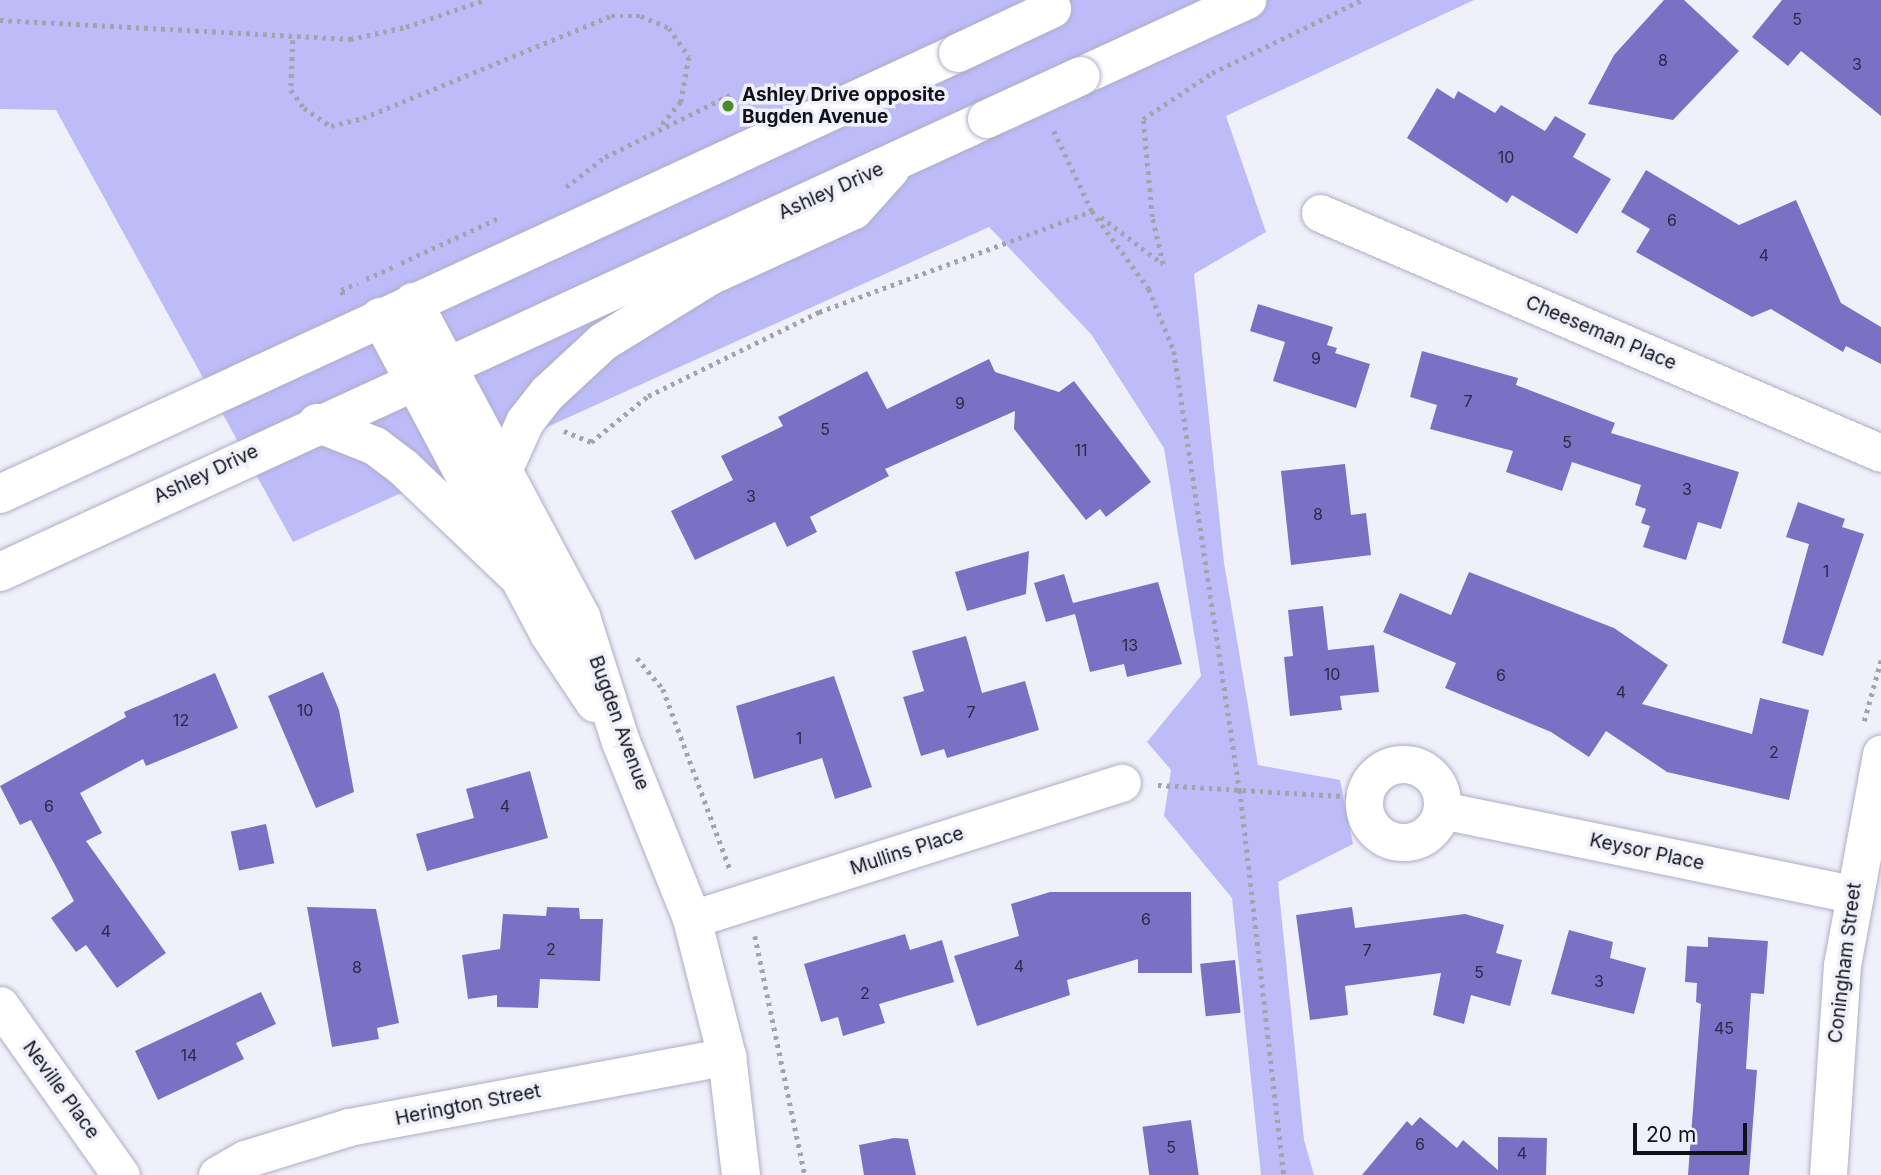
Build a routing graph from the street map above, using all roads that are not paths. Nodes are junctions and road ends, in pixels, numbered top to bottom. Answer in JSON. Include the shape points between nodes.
{"nodes":[{"id":1,"x":1247,"y":0,"type":"edge"},
{"id":2,"x":1063,"y":5,"type":"edge"},
{"id":3,"x":898,"y":160,"type":"junction"},
{"id":4,"x":1320,"y":213,"type":"dead end"},
{"id":5,"x":396,"y":309,"type":"junction"},
{"id":6,"x":429,"y":372,"type":"junction"},
{"id":7,"x":317,"y":423,"type":"junction"},
{"id":8,"x":1881,"y":453,"type":"edge"},
{"id":9,"x":503,"y":471,"type":"junction"},
{"id":10,"x":0,"y":494,"type":"edge"},
{"id":11,"x":0,"y":572,"type":"edge"},
{"id":12,"x":519,"y":578,"type":"junction"},
{"id":13,"x":621,"y":743,"type":"junction"},
{"id":14,"x":1881,"y":754,"type":"edge"},
{"id":15,"x":1122,"y":783,"type":"road end"},
{"id":16,"x":1442,"y":810,"type":"junction"},
{"id":17,"x":1852,"y":894,"type":"junction"},
{"id":18,"x":692,"y":919,"type":"junction"},
{"id":19,"x":0,"y":1005,"type":"edge"},
{"id":20,"x":727,"y":1056,"type":"junction"},
{"id":21,"x":121,"y":1175,"type":"edge"},
{"id":22,"x":217,"y":1175,"type":"edge"},
{"id":23,"x":741,"y":1175,"type":"edge"},
{"id":24,"x":1828,"y":1175,"type":"edge"}],
"edges":[{"from":1,"to":3,"type":"main road","name":"Ashley Drive","bridge":true},
{"from":2,"to":5,"type":"main road","bridge":true},
{"from":3,"to":6,"type":"main road","name":"Ashley Drive"},
{"from":3,"to":9,"type":"main road","via":[[854,210],[710,276],[603,342],[548,393],[525,422]]},
{"from":4,"to":8,"type":"street","name":"Cheeseman Place"},
{"from":5,"to":6,"type":"main road","name":"Bugden Avenue"},
{"from":5,"to":10,"type":"main road"},
{"from":6,"to":7,"type":"main road","name":"Ashley Drive"},
{"from":6,"to":9,"type":"main road","name":"Bugden Avenue"},
{"from":6,"to":12,"type":"main road"},
{"from":7,"to":11,"type":"main road","name":"Ashley Drive"},
{"from":7,"to":12,"type":"main road","via":[[375,446],[404,468]]},
{"from":9,"to":13,"type":"main road","name":"Bugden Avenue","via":[[581,617]]},
{"from":12,"to":13,"type":"main road"},
{"from":13,"to":18,"type":"main road","name":"Bugden Avenue"},
{"from":14,"to":17,"type":"street","name":"Coningham Street"},
{"from":15,"to":18,"type":"street","name":"Mullins Place"},
{"from":16,"to":16,"type":"street","via":[[1433,777],[1409,763],[1388,766],[1371,778],[1363,797],[1368,824],[1396,843],[1429,834]]},
{"from":16,"to":17,"type":"street","name":"Keysor Place"},
{"from":17,"to":24,"type":"street","name":"Coningham Street"},
{"from":18,"to":20,"type":"main road","name":"Bugden Avenue"},
{"from":19,"to":21,"type":"street","name":"Neville Place"},
{"from":20,"to":22,"type":"street","name":"Herington Street","via":[[349,1127],[245,1159]]},
{"from":20,"to":23,"type":"main road","name":"Bugden Avenue"}]}
